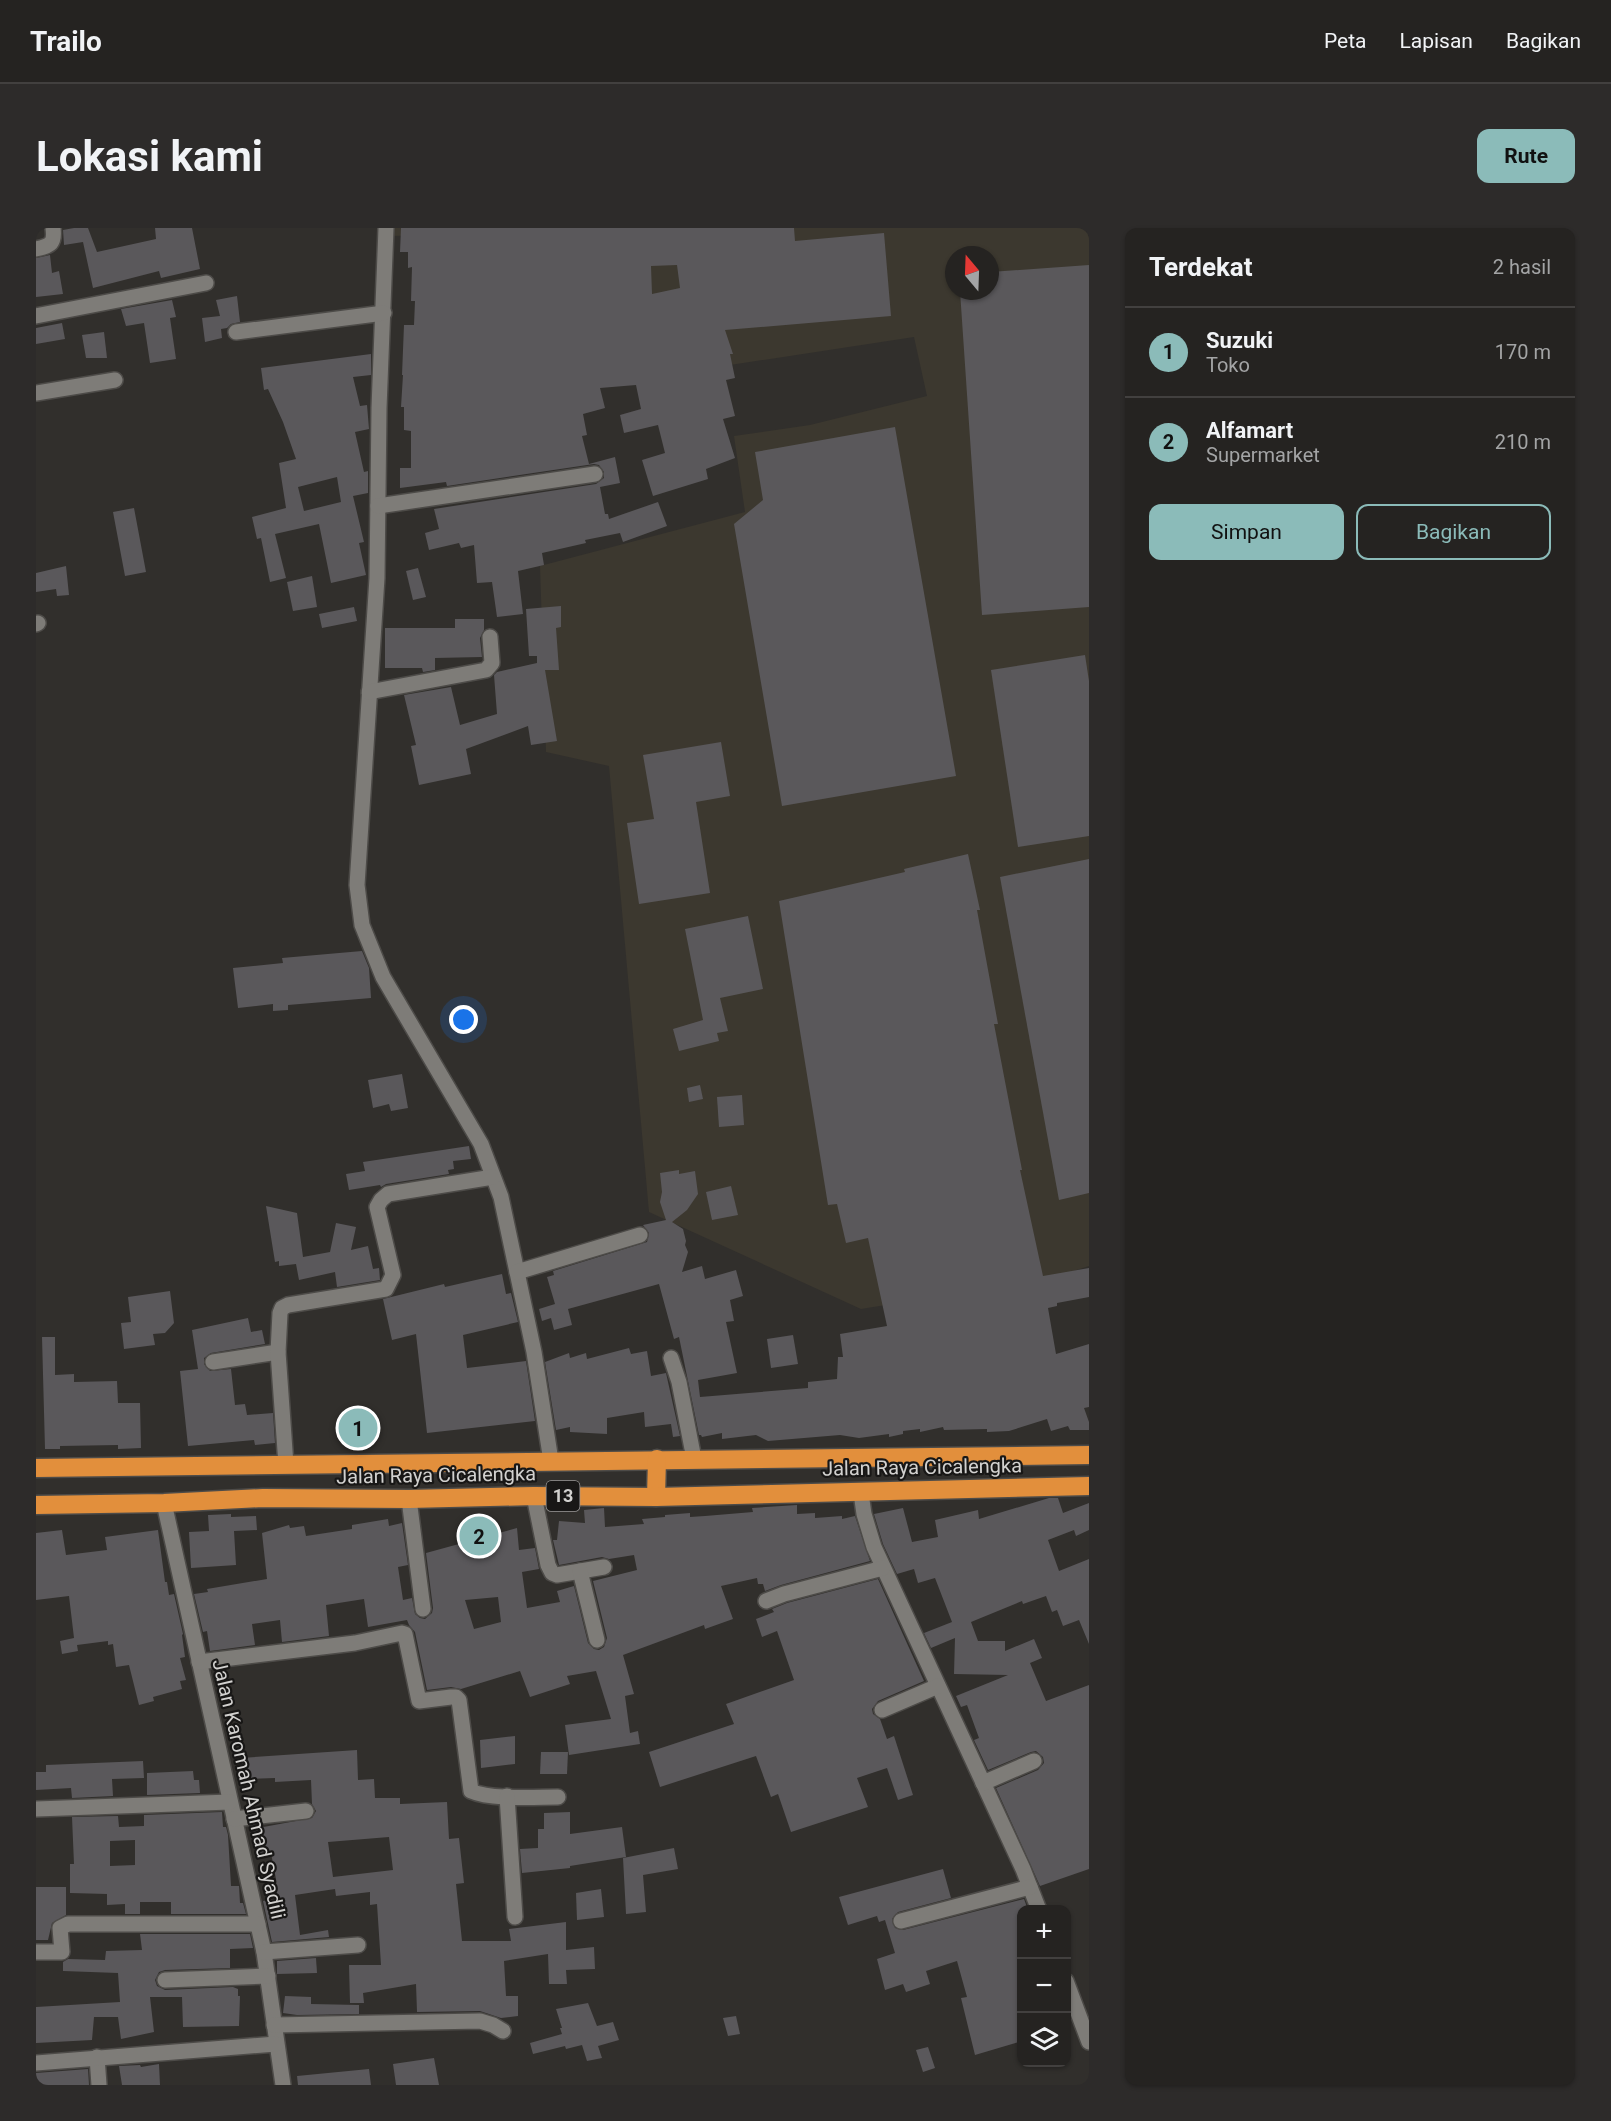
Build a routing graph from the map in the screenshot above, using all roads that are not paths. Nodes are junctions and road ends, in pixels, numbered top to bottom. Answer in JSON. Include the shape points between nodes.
{"nodes":[{"id":1,"x":52,"y":228,"type":"edge"},
{"id":2,"x":386,"y":228,"type":"edge"},
{"id":3,"x":36,"y":249,"type":"edge"},
{"id":4,"x":206,"y":283,"type":"dead end"},
{"id":5,"x":384,"y":313,"type":"junction"},
{"id":6,"x":36,"y":316,"type":"edge"},
{"id":7,"x":236,"y":332,"type":"dead end"},
{"id":8,"x":116,"y":380,"type":"dead end"},
{"id":9,"x":36,"y":393,"type":"edge"},
{"id":10,"x":595,"y":474,"type":"dead end"},
{"id":11,"x":378,"y":506,"type":"junction"},
{"id":12,"x":489,"y":637,"type":"dead end"},
{"id":13,"x":369,"y":692,"type":"junction"},
{"id":14,"x":493,"y":1177,"type":"junction"},
{"id":15,"x":640,"y":1236,"type":"dead end"},
{"id":16,"x":516,"y":1272,"type":"junction"},
{"id":17,"x":278,"y":1352,"type":"junction"},
{"id":18,"x":671,"y":1358,"type":"dead end"},
{"id":19,"x":213,"y":1362,"type":"dead end"},
{"id":20,"x":1089,"y":1455,"type":"edge"},
{"id":21,"x":657,"y":1459,"type":"junction"},
{"id":22,"x":694,"y":1459,"type":"junction"},
{"id":23,"x":552,"y":1461,"type":"junction"},
{"id":24,"x":286,"y":1465,"type":"junction"},
{"id":25,"x":36,"y":1468,"type":"edge"},
{"id":26,"x":1089,"y":1486,"type":"edge"},
{"id":27,"x":861,"y":1493,"type":"junction"},
{"id":28,"x":534,"y":1496,"type":"junction"},
{"id":29,"x":656,"y":1497,"type":"junction"},
{"id":30,"x":409,"y":1499,"type":"junction"},
{"id":31,"x":164,"y":1503,"type":"junction"},
{"id":32,"x":36,"y":1505,"type":"edge"},
{"id":33,"x":604,"y":1567,"type":"dead end"},
{"id":34,"x":883,"y":1568,"type":"junction"},
{"id":35,"x":580,"y":1571,"type":"junction"},
{"id":36,"x":766,"y":1600,"type":"dead end"},
{"id":37,"x":423,"y":1609,"type":"dead end"},
{"id":38,"x":597,"y":1640,"type":"dead end"},
{"id":39,"x":199,"y":1662,"type":"junction"},
{"id":40,"x":938,"y":1686,"type":"junction"},
{"id":41,"x":882,"y":1710,"type":"dead end"},
{"id":42,"x":1034,"y":1761,"type":"dead end"},
{"id":43,"x":983,"y":1783,"type":"junction"},
{"id":44,"x":507,"y":1796,"type":"junction"},
{"id":45,"x":558,"y":1797,"type":"dead end"},
{"id":46,"x":230,"y":1802,"type":"junction"},
{"id":47,"x":36,"y":1809,"type":"edge"},
{"id":48,"x":306,"y":1811,"type":"dead end"},
{"id":49,"x":234,"y":1819,"type":"junction"},
{"id":50,"x":1030,"y":1887,"type":"junction"},
{"id":51,"x":1037,"y":1905,"type":"edge"},
{"id":52,"x":515,"y":1917,"type":"dead end"},
{"id":53,"x":901,"y":1921,"type":"dead end"},
{"id":54,"x":258,"y":1924,"type":"junction"},
{"id":55,"x":358,"y":1945,"type":"dead end"},
{"id":56,"x":36,"y":1952,"type":"edge"},
{"id":57,"x":264,"y":1952,"type":"junction"},
{"id":58,"x":268,"y":1976,"type":"junction"},
{"id":59,"x":165,"y":1980,"type":"dead end"},
{"id":60,"x":1071,"y":1994,"type":"edge"},
{"id":61,"x":274,"y":2025,"type":"junction"},
{"id":62,"x":503,"y":2031,"type":"dead end"},
{"id":63,"x":1089,"y":2042,"type":"edge"},
{"id":64,"x":276,"y":2044,"type":"junction"},
{"id":65,"x":96,"y":2057,"type":"junction"},
{"id":66,"x":36,"y":2063,"type":"edge"},
{"id":67,"x":99,"y":2085,"type":"edge"},
{"id":68,"x":283,"y":2085,"type":"edge"}],
"edges":[{"from":1,"to":3,"type":"street","via":[[52,244]]},
{"from":2,"to":5,"type":"street"},
{"from":4,"to":6,"type":"street"},
{"from":5,"to":7,"type":"street"},
{"from":5,"to":11,"type":"street"},
{"from":8,"to":9,"type":"street"},
{"from":10,"to":11,"type":"street"},
{"from":11,"to":13,"type":"street"},
{"from":12,"to":13,"type":"street","via":[[492,663],[486,670]]},
{"from":13,"to":14,"type":"street","via":[[357,885],[362,925],[383,977],[482,1144]]},
{"from":14,"to":16,"type":"street","via":[[501,1197]]},
{"from":14,"to":17,"type":"street","via":[[388,1194],[377,1207],[393,1275],[386,1289],[282,1308]]},
{"from":15,"to":16,"type":"street"},
{"from":16,"to":23,"type":"street"},
{"from":17,"to":19,"type":"street"},
{"from":17,"to":24,"type":"street"},
{"from":18,"to":22,"type":"street"},
{"from":20,"to":22,"type":"highway","name":"Jalan Raya Cicalengka","number":"13"},
{"from":21,"to":22,"type":"highway","name":"Jalan Raya Cicalengka","number":"13"},
{"from":21,"to":23,"type":"highway","name":"Jalan Raya Cicalengka","number":"13"},
{"from":21,"to":29,"type":"highway"},
{"from":23,"to":24,"type":"highway","name":"Jalan Raya Cicalengka","number":"13"},
{"from":24,"to":25,"type":"highway","name":"Jalan Raya Cicalengka","number":"13"},
{"from":26,"to":27,"type":"highway","name":"Jalan Raya Cicalengka","number":"13"},
{"from":27,"to":29,"type":"highway","name":"Jalan Raya Cicalengka","number":"13"},
{"from":27,"to":34,"type":"street","via":[[870,1535]]},
{"from":28,"to":29,"type":"highway","name":"Jalan Raya Cicalengka","number":"13"},
{"from":28,"to":30,"type":"highway","name":"Jalan Raya Cicalengka","number":"13"},
{"from":28,"to":35,"type":"street","via":[[552,1573]]},
{"from":30,"to":31,"type":"highway","name":"Jalan Raya Cicalengka","number":"13","via":[[263,1498]]},
{"from":30,"to":37,"type":"street"},
{"from":31,"to":32,"type":"highway","name":"Jalan Raya Cicalengka","number":"13"},
{"from":31,"to":39,"type":"street","name":"Jalan Karomah Ahmad Syadili"},
{"from":33,"to":35,"type":"street"},
{"from":34,"to":36,"type":"street"},
{"from":34,"to":40,"type":"street"},
{"from":35,"to":38,"type":"street"},
{"from":39,"to":44,"type":"street","via":[[405,1634],[419,1701],[451,1697],[459,1700],[471,1791]]},
{"from":39,"to":46,"type":"street","name":"Jalan Karomah Ahmad Syadili"},
{"from":40,"to":41,"type":"street"},
{"from":40,"to":43,"type":"street"},
{"from":42,"to":43,"type":"street"},
{"from":43,"to":50,"type":"street"},
{"from":44,"to":45,"type":"street"},
{"from":44,"to":52,"type":"street"},
{"from":46,"to":47,"type":"street"},
{"from":46,"to":49,"type":"street","name":"Jalan Karomah Ahmad Syadili"},
{"from":48,"to":49,"type":"street"},
{"from":49,"to":54,"type":"street","name":"Jalan Karomah Ahmad Syadili"},
{"from":50,"to":51,"type":"street"},
{"from":50,"to":53,"type":"street"},
{"from":54,"to":56,"type":"street","via":[[68,1924],[60,1928],[62,1952]]},
{"from":54,"to":57,"type":"street","name":"Jalan Karomah Ahmad Syadili"},
{"from":55,"to":57,"type":"street"},
{"from":57,"to":58,"type":"street","name":"Jalan Karomah Ahmad Syadili"},
{"from":58,"to":59,"type":"street"},
{"from":58,"to":61,"type":"street","name":"Jalan Karomah Ahmad Syadili"},
{"from":60,"to":63,"type":"street"},
{"from":61,"to":62,"type":"street","via":[[480,2021]]},
{"from":61,"to":64,"type":"street","name":"Jalan Karomah Ahmad Syadili"},
{"from":64,"to":65,"type":"street"},
{"from":64,"to":68,"type":"street","name":"Jalan Karomah Ahmad Syadili"},
{"from":65,"to":66,"type":"street"},
{"from":65,"to":67,"type":"street"}]}
